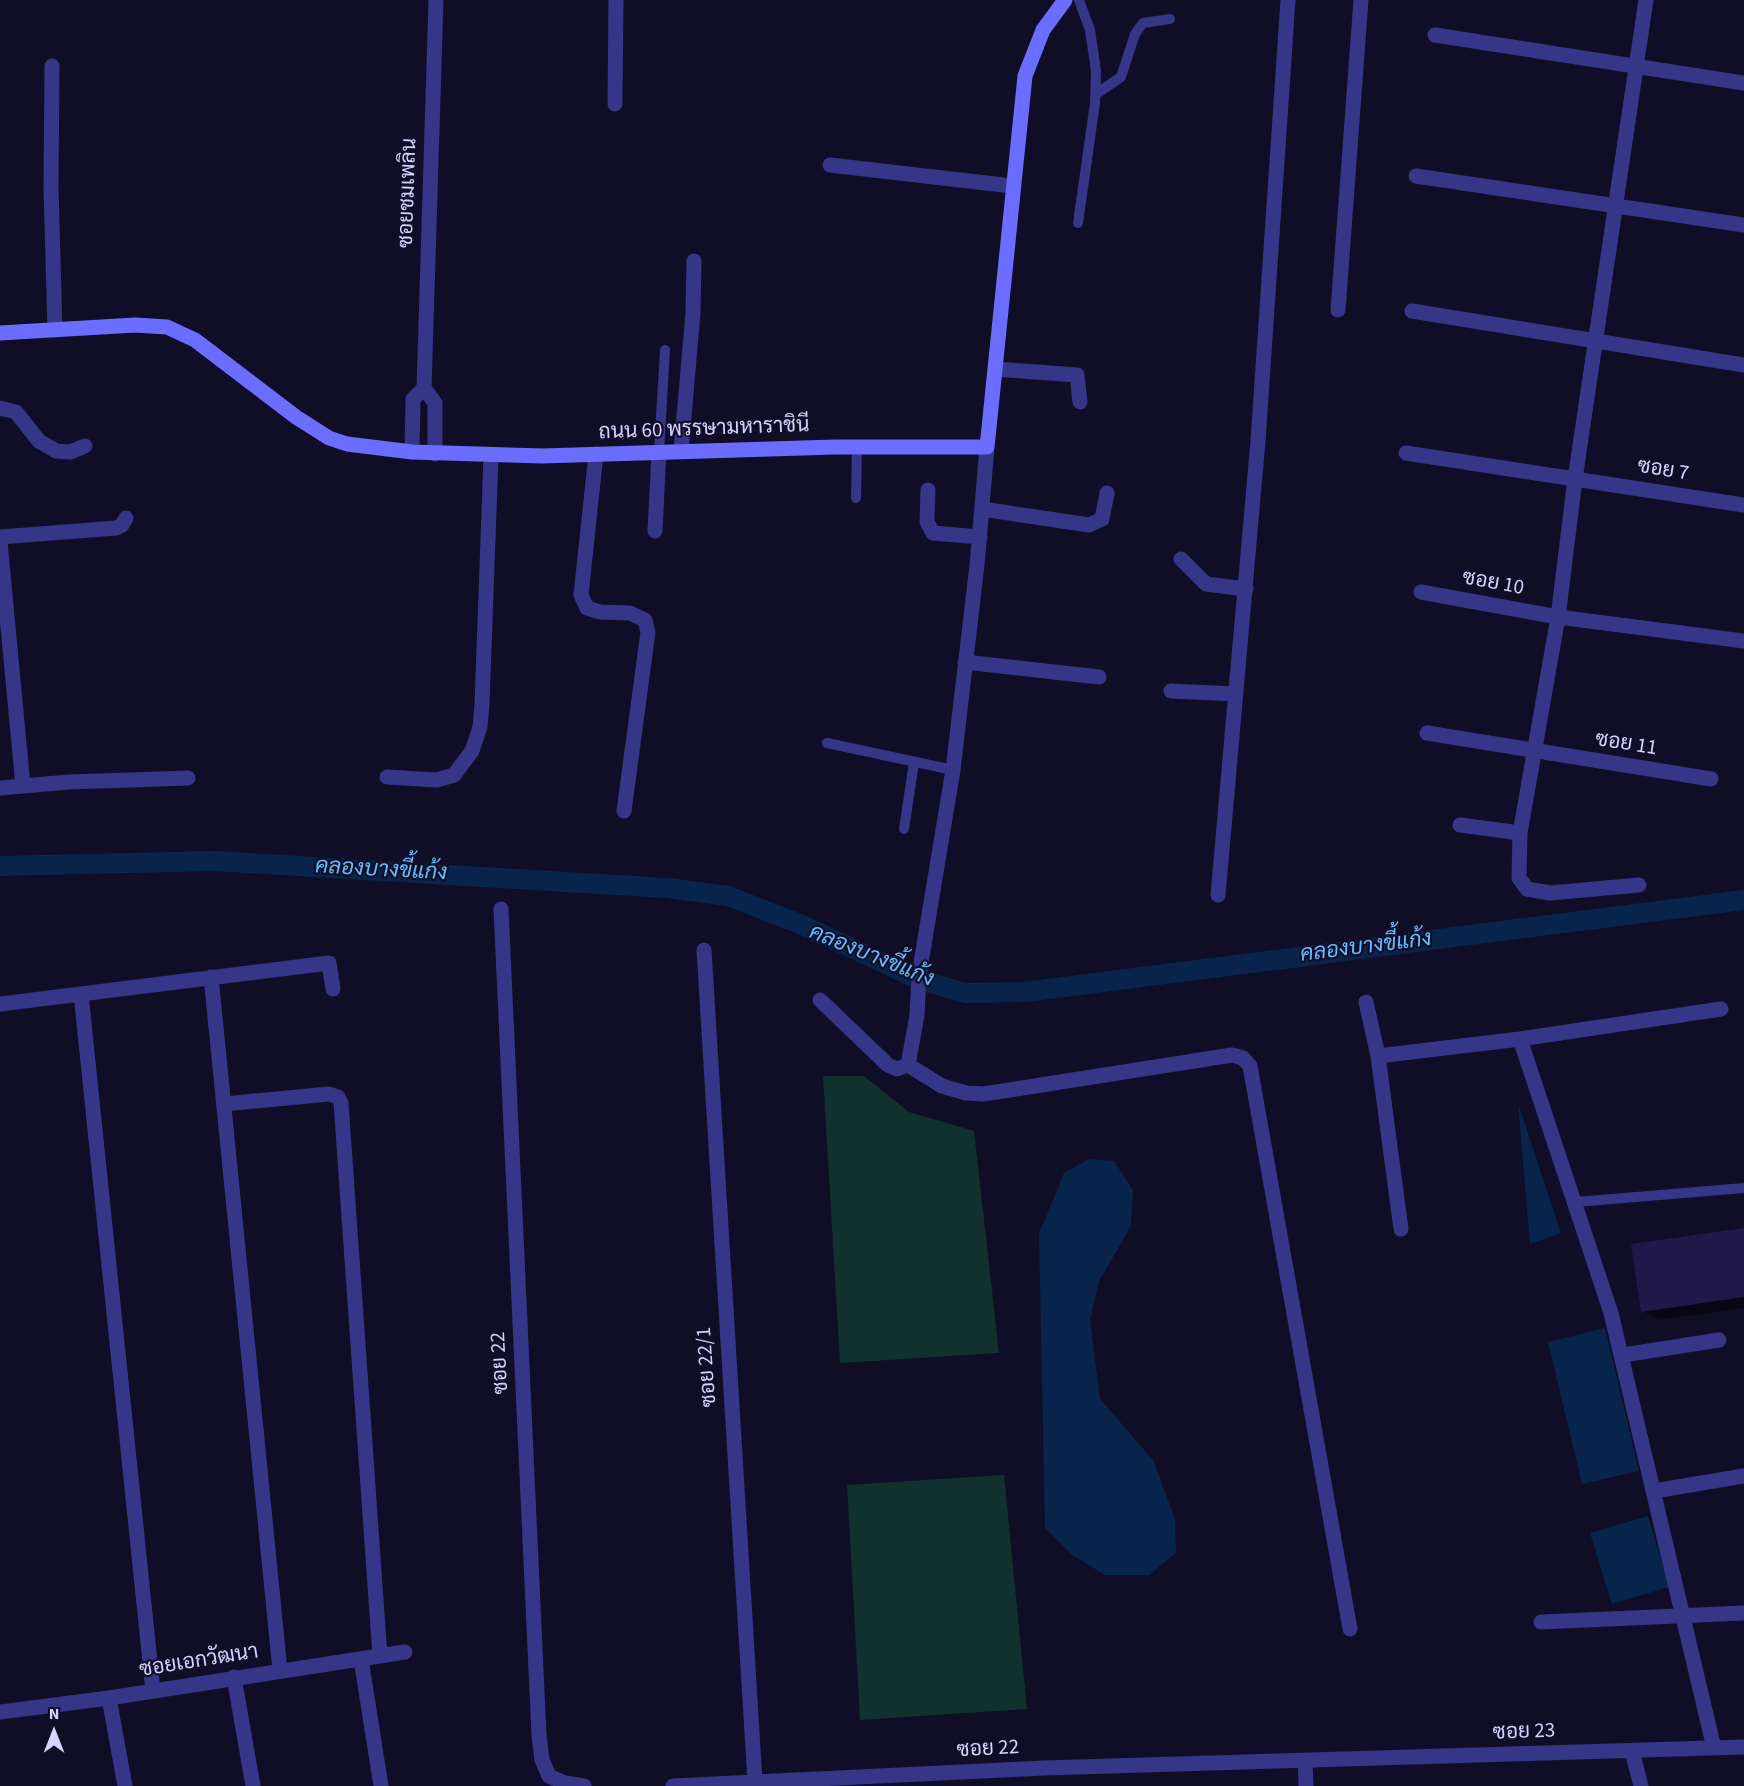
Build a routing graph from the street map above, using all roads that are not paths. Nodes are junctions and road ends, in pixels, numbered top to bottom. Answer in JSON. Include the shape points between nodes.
{"nodes":[{"id":1,"x":436,"y":0,"type":"edge"},
{"id":2,"x":616,"y":0,"type":"edge"},
{"id":3,"x":1065,"y":0,"type":"edge"},
{"id":4,"x":1079,"y":0,"type":"edge"},
{"id":5,"x":1288,"y":0,"type":"edge"},
{"id":6,"x":1361,"y":0,"type":"edge"},
{"id":7,"x":1646,"y":0,"type":"edge"},
{"id":8,"x":1170,"y":19,"type":"dead end"},
{"id":9,"x":1435,"y":35,"type":"dead end"},
{"id":10,"x":1635,"y":65,"type":"junction"},
{"id":11,"x":52,"y":66,"type":"dead end"},
{"id":12,"x":1744,"y":83,"type":"edge"},
{"id":13,"x":1096,"y":94,"type":"junction"},
{"id":14,"x":615,"y":104,"type":"dead end"},
{"id":15,"x":830,"y":165,"type":"dead end"},
{"id":16,"x":1416,"y":176,"type":"dead end"},
{"id":17,"x":1012,"y":186,"type":"junction"},
{"id":18,"x":1617,"y":206,"type":"junction"},
{"id":19,"x":1078,"y":223,"type":"dead end"},
{"id":20,"x":1744,"y":225,"type":"edge"},
{"id":21,"x":694,"y":261,"type":"dead end"},
{"id":22,"x":1338,"y":310,"type":"dead end"},
{"id":23,"x":1412,"y":311,"type":"dead end"},
{"id":24,"x":55,"y":330,"type":"junction"},
{"id":25,"x":0,"y":333,"type":"edge"},
{"id":26,"x":1596,"y":341,"type":"junction"},
{"id":27,"x":665,"y":350,"type":"dead end"},
{"id":28,"x":1744,"y":365,"type":"edge"},
{"id":29,"x":995,"y":369,"type":"junction"},
{"id":30,"x":424,"y":388,"type":"junction"},
{"id":31,"x":1080,"y":402,"type":"dead end"},
{"id":32,"x":0,"y":408,"type":"edge"},
{"id":33,"x":85,"y":446,"type":"dead end"},
{"id":34,"x":857,"y":447,"type":"junction"},
{"id":35,"x":987,"y":447,"type":"junction"},
{"id":36,"x":681,"y":451,"type":"junction"},
{"id":37,"x":412,"y":452,"type":"junction"},
{"id":38,"x":659,"y":452,"type":"junction"},
{"id":39,"x":1406,"y":453,"type":"dead end"},
{"id":40,"x":435,"y":454,"type":"junction"},
{"id":41,"x":597,"y":454,"type":"junction"},
{"id":42,"x":492,"y":456,"type":"junction"},
{"id":43,"x":1575,"y":479,"type":"junction"},
{"id":44,"x":928,"y":490,"type":"dead end"},
{"id":45,"x":1107,"y":493,"type":"dead end"},
{"id":46,"x":856,"y":498,"type":"dead end"},
{"id":47,"x":1744,"y":505,"type":"edge"},
{"id":48,"x":982,"y":508,"type":"junction"},
{"id":49,"x":126,"y":518,"type":"dead end"},
{"id":50,"x":655,"y":531,"type":"dead end"},
{"id":51,"x":0,"y":537,"type":"edge"},
{"id":52,"x":980,"y":537,"type":"junction"},
{"id":53,"x":0,"y":542,"type":"edge"},
{"id":54,"x":1181,"y":559,"type":"dead end"},
{"id":55,"x":1245,"y":589,"type":"junction"},
{"id":56,"x":1421,"y":592,"type":"dead end"},
{"id":57,"x":1558,"y":617,"type":"junction"},
{"id":58,"x":1744,"y":641,"type":"edge"},
{"id":59,"x":965,"y":663,"type":"junction"},
{"id":60,"x":1099,"y":677,"type":"dead end"},
{"id":61,"x":1171,"y":692,"type":"dead end"},
{"id":62,"x":1236,"y":694,"type":"junction"},
{"id":63,"x":1426,"y":733,"type":"dead end"},
{"id":64,"x":827,"y":743,"type":"dead end"},
{"id":65,"x":1534,"y":751,"type":"junction"},
{"id":66,"x":914,"y":762,"type":"junction"},
{"id":67,"x":953,"y":770,"type":"junction"},
{"id":68,"x":387,"y":777,"type":"dead end"},
{"id":69,"x":188,"y":778,"type":"dead end"},
{"id":70,"x":1711,"y":779,"type":"dead end"},
{"id":71,"x":24,"y":786,"type":"junction"},
{"id":72,"x":0,"y":788,"type":"edge"},
{"id":73,"x":624,"y":811,"type":"dead end"},
{"id":74,"x":1460,"y":825,"type":"dead end"},
{"id":75,"x":904,"y":830,"type":"dead end"},
{"id":76,"x":1520,"y":833,"type":"junction"},
{"id":77,"x":1639,"y":885,"type":"dead end"},
{"id":78,"x":1218,"y":894,"type":"dead end"},
{"id":79,"x":501,"y":909,"type":"dead end"},
{"id":80,"x":704,"y":950,"type":"dead end"},
{"id":81,"x":211,"y":977,"type":"junction"},
{"id":82,"x":333,"y":989,"type":"dead end"},
{"id":83,"x":81,"y":994,"type":"junction"},
{"id":84,"x":820,"y":1000,"type":"dead end"},
{"id":85,"x":1366,"y":1002,"type":"dead end"},
{"id":86,"x":0,"y":1004,"type":"edge"},
{"id":87,"x":1721,"y":1009,"type":"dead end"},
{"id":88,"x":1520,"y":1039,"type":"junction"},
{"id":89,"x":1378,"y":1056,"type":"junction"},
{"id":90,"x":908,"y":1065,"type":"junction"},
{"id":91,"x":224,"y":1104,"type":"junction"},
{"id":92,"x":1744,"y":1188,"type":"edge"},
{"id":93,"x":1576,"y":1202,"type":"junction"},
{"id":94,"x":1401,"y":1228,"type":"dead end"},
{"id":95,"x":1719,"y":1340,"type":"dead end"},
{"id":96,"x":1623,"y":1355,"type":"junction"},
{"id":97,"x":1744,"y":1476,"type":"edge"},
{"id":98,"x":1654,"y":1491,"type":"junction"},
{"id":99,"x":1744,"y":1613,"type":"edge"},
{"id":100,"x":1682,"y":1616,"type":"junction"},
{"id":101,"x":1541,"y":1622,"type":"dead end"},
{"id":102,"x":1350,"y":1629,"type":"dead end"},
{"id":103,"x":405,"y":1652,"type":"dead end"},
{"id":104,"x":380,"y":1656,"type":"junction"},
{"id":105,"x":361,"y":1659,"type":"junction"},
{"id":106,"x":280,"y":1670,"type":"junction"},
{"id":107,"x":234,"y":1677,"type":"junction"},
{"id":108,"x":153,"y":1691,"type":"junction"},
{"id":109,"x":109,"y":1698,"type":"junction"},
{"id":110,"x":0,"y":1712,"type":"edge"},
{"id":111,"x":1744,"y":1747,"type":"edge"},
{"id":112,"x":1714,"y":1748,"type":"junction"},
{"id":113,"x":1632,"y":1751,"type":"junction"},
{"id":114,"x":1305,"y":1762,"type":"junction"},
{"id":115,"x":764,"y":1783,"type":"edge"},
{"id":116,"x":125,"y":1786,"type":"edge"},
{"id":117,"x":253,"y":1786,"type":"edge"},
{"id":118,"x":381,"y":1786,"type":"edge"},
{"id":119,"x":584,"y":1786,"type":"edge"},
{"id":120,"x":673,"y":1786,"type":"edge"},
{"id":121,"x":1306,"y":1786,"type":"edge"},
{"id":122,"x":1641,"y":1786,"type":"edge"}],
"edges":[{"from":1,"to":30,"type":"street","name":"ซอยชมเพลิน"},
{"from":2,"to":14,"type":"street"},
{"from":3,"to":17,"type":"street","via":[[1043,30],[1025,76]]},
{"from":4,"to":13,"type":"lane","via":[[1090,30]]},
{"from":5,"to":55,"type":"street"},
{"from":6,"to":22,"type":"street"},
{"from":7,"to":10,"type":"street"},
{"from":8,"to":13,"type":"lane","via":[[1143,23],[1135,34],[1121,77]]},
{"from":9,"to":10,"type":"street"},
{"from":10,"to":12,"type":"street"},
{"from":10,"to":18,"type":"street"},
{"from":11,"to":24,"type":"street"},
{"from":13,"to":19,"type":"lane"},
{"from":15,"to":17,"type":"street"},
{"from":16,"to":18,"type":"street"},
{"from":17,"to":29,"type":"street"},
{"from":18,"to":20,"type":"street"},
{"from":18,"to":26,"type":"street"},
{"from":21,"to":36,"type":"street"},
{"from":23,"to":26,"type":"street"},
{"from":24,"to":25,"type":"street","name":"ถนน 60 พรรษามหาราชินี"},
{"from":24,"to":37,"type":"street","name":"ถนน 60 พรรษามหาราชินี","via":[[167,327],[195,340],[328,438]]},
{"from":26,"to":28,"type":"street"},
{"from":26,"to":43,"type":"street"},
{"from":27,"to":38,"type":"lane"},
{"from":29,"to":31,"type":"street","via":[[1077,375]]},
{"from":29,"to":35,"type":"street"},
{"from":30,"to":37,"type":"street","name":"ซอยชมเพลิน","via":[[413,399]]},
{"from":30,"to":40,"type":"street","name":"ซอยชมเพลิน","via":[[435,403]]},
{"from":32,"to":33,"type":"street","via":[[16,412],[39,441],[56,451],[70,452]]},
{"from":34,"to":35,"type":"street","name":"ถนน 60 พรรษามหาราชินี"},
{"from":34,"to":36,"type":"street","name":"ถนน 60 พรรษามหาราชินี"},
{"from":34,"to":46,"type":"lane"},
{"from":35,"to":48,"type":"street"},
{"from":36,"to":38,"type":"street","name":"ถนน 60 พรรษามหาราชินี"},
{"from":37,"to":40,"type":"street","name":"ถนน 60 พรรษามหาราชินี"},
{"from":38,"to":41,"type":"street","name":"ถนน 60 พรรษามหาราชินี"},
{"from":38,"to":50,"type":"street"},
{"from":39,"to":43,"type":"street","name":"ซอย 7"},
{"from":40,"to":42,"type":"street","name":"ถนน 60 พรรษามหาราชินี"},
{"from":41,"to":42,"type":"street","name":"ถนน 60 พรรษามหาราชินี"},
{"from":41,"to":73,"type":"street","via":[[581,595],[587,608],[630,613],[645,620],[648,632]]},
{"from":42,"to":68,"type":"street","via":[[480,727],[472,751],[454,775],[437,780]]},
{"from":43,"to":47,"type":"street","name":"ซอย 7"},
{"from":43,"to":57,"type":"street"},
{"from":44,"to":52,"type":"street","via":[[927,522],[933,533]]},
{"from":45,"to":48,"type":"street","via":[[1102,519],[1089,525]]},
{"from":48,"to":52,"type":"street"},
{"from":49,"to":51,"type":"street","via":[[116,528]]},
{"from":52,"to":59,"type":"street"},
{"from":53,"to":71,"type":"street"},
{"from":54,"to":55,"type":"street","via":[[1206,584]]},
{"from":55,"to":62,"type":"street"},
{"from":56,"to":57,"type":"street","name":"ซอย 10"},
{"from":57,"to":58,"type":"street","name":"ซอย 10"},
{"from":57,"to":65,"type":"street"},
{"from":59,"to":60,"type":"street"},
{"from":59,"to":67,"type":"street"},
{"from":61,"to":62,"type":"street"},
{"from":62,"to":78,"type":"street"},
{"from":63,"to":65,"type":"street","name":"ซอย 11"},
{"from":64,"to":66,"type":"lane"},
{"from":65,"to":70,"type":"street","name":"ซอย 11"},
{"from":65,"to":76,"type":"street"},
{"from":66,"to":67,"type":"lane"},
{"from":66,"to":75,"type":"lane"},
{"from":67,"to":90,"type":"street"},
{"from":69,"to":71,"type":"street"},
{"from":71,"to":72,"type":"street"},
{"from":74,"to":76,"type":"street"},
{"from":76,"to":77,"type":"street","via":[[1519,878],[1527,889],[1550,893]]},
{"from":79,"to":119,"type":"street","name":"ซอย 22","via":[[539,1735],[542,1760],[549,1776]]},
{"from":80,"to":115,"type":"street","name":"ซอย 22/1"},
{"from":81,"to":82,"type":"street","via":[[329,963]]},
{"from":81,"to":83,"type":"street"},
{"from":81,"to":91,"type":"street"},
{"from":83,"to":86,"type":"street"},
{"from":83,"to":108,"type":"street"},
{"from":84,"to":90,"type":"street","via":[[888,1065],[897,1069]]},
{"from":85,"to":89,"type":"street"},
{"from":87,"to":88,"type":"street"},
{"from":88,"to":89,"type":"street"},
{"from":88,"to":93,"type":"street"},
{"from":89,"to":94,"type":"street"},
{"from":90,"to":102,"type":"street","via":[[942,1086],[984,1094],[1224,1055],[1243,1058],[1250,1066]]},
{"from":91,"to":104,"type":"street","via":[[329,1094],[338,1096],[341,1103]]},
{"from":91,"to":106,"type":"street"},
{"from":92,"to":93,"type":"lane"},
{"from":93,"to":96,"type":"street"},
{"from":95,"to":96,"type":"street"},
{"from":96,"to":98,"type":"street"},
{"from":97,"to":98,"type":"street"},
{"from":98,"to":100,"type":"street"},
{"from":99,"to":100,"type":"street"},
{"from":100,"to":101,"type":"street"},
{"from":100,"to":112,"type":"street"},
{"from":103,"to":104,"type":"street","name":"ซอยเอกวัฒนา"},
{"from":104,"to":105,"type":"street","name":"ซอยเอกวัฒนา"},
{"from":105,"to":106,"type":"street","name":"ซอยเอกวัฒนา"},
{"from":105,"to":118,"type":"street"},
{"from":106,"to":107,"type":"street","name":"ซอยเอกวัฒนา"},
{"from":107,"to":108,"type":"street","name":"ซอยเอกวัฒนา"},
{"from":107,"to":117,"type":"street"},
{"from":108,"to":109,"type":"street","name":"ซอยเอกวัฒนา"},
{"from":109,"to":110,"type":"street","name":"ซอยเอกวัฒนา"},
{"from":109,"to":116,"type":"street"},
{"from":111,"to":112,"type":"street","name":"ซอย 23"},
{"from":112,"to":113,"type":"street","name":"ซอย 23"},
{"from":113,"to":114,"type":"street","name":"ซอย 23"},
{"from":113,"to":122,"type":"street"},
{"from":114,"to":115,"type":"street","name":"ซอย 22","via":[[1044,1768]]},
{"from":114,"to":121,"type":"street"},
{"from":115,"to":120,"type":"street","name":"ซอย 22"}]}
